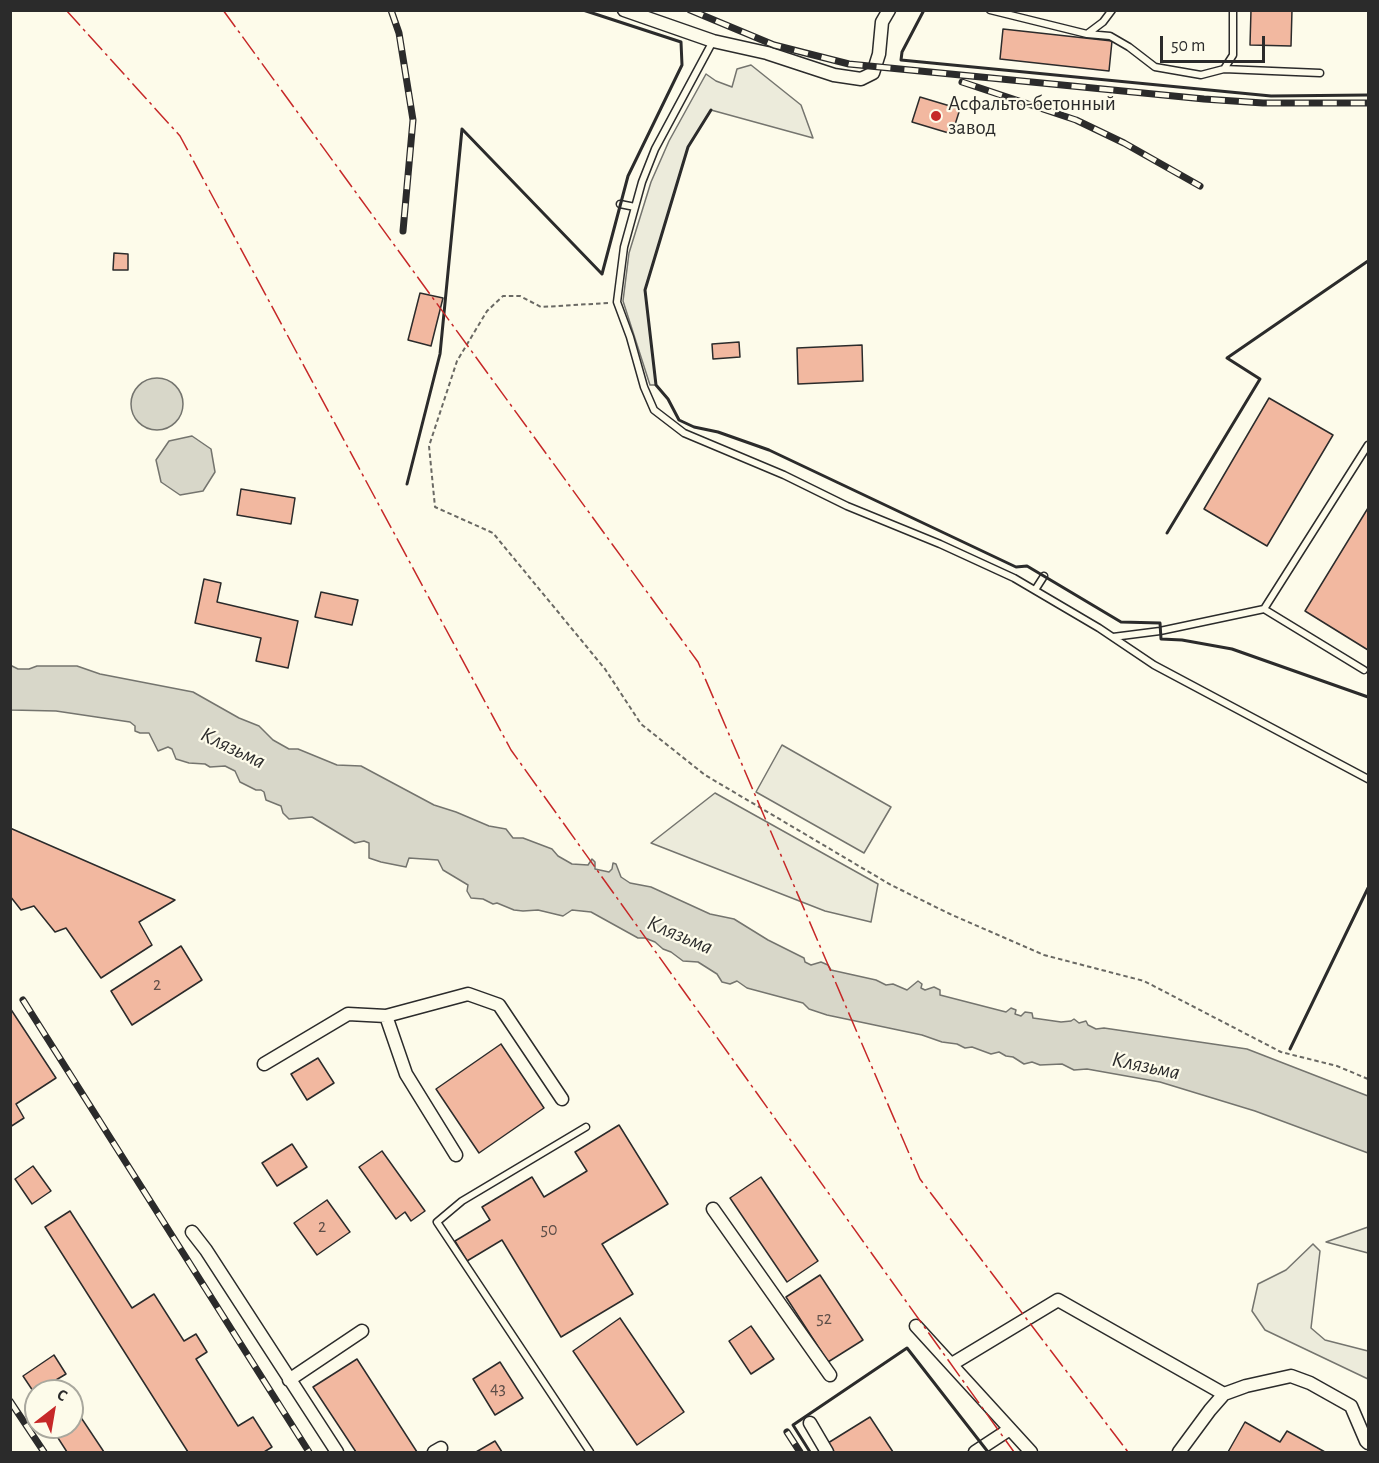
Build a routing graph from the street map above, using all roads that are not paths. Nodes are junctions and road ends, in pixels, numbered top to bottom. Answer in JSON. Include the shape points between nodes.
{"nodes":[{"id":1,"x":624,"y":10,"type":"edge"},
{"id":2,"x":889,"y":10,"type":"edge"},
{"id":3,"x":990,"y":10,"type":"edge"},
{"id":4,"x":1112,"y":10,"type":"edge"},
{"id":5,"x":1233,"y":10,"type":"edge"},
{"id":6,"x":1087,"y":34,"type":"junction"},
{"id":7,"x":713,"y":41,"type":"junction"},
{"id":8,"x":1224,"y":69,"type":"junction"},
{"id":9,"x":1320,"y":73,"type":"dead end"},
{"id":10,"x":620,"y":204,"type":"dead end"},
{"id":11,"x":635,"y":207,"type":"junction"},
{"id":12,"x":1368,"y":445,"type":"edge"},
{"id":13,"x":1044,"y":576,"type":"dead end"},
{"id":14,"x":1035,"y":590,"type":"junction"},
{"id":15,"x":1264,"y":609,"type":"junction"},
{"id":16,"x":1113,"y":637,"type":"junction"},
{"id":17,"x":1364,"y":670,"type":"dead end"},
{"id":18,"x":1368,"y":779,"type":"edge"},
{"id":19,"x":386,"y":1016,"type":"junction"},
{"id":20,"x":264,"y":1064,"type":"dead end"},
{"id":21,"x":562,"y":1099,"type":"dead end"},
{"id":22,"x":586,"y":1127,"type":"dead end"},
{"id":23,"x":456,"y":1155,"type":"dead end"},
{"id":24,"x":714,"y":1209,"type":"dead end"},
{"id":25,"x":192,"y":1232,"type":"dead end"},
{"id":26,"x":916,"y":1326,"type":"dead end"},
{"id":27,"x":362,"y":1331,"type":"dead end"},
{"id":28,"x":952,"y":1364,"type":"junction"},
{"id":29,"x":830,"y":1374,"type":"dead end"},
{"id":30,"x":289,"y":1380,"type":"junction"},
{"id":31,"x":1224,"y":1394,"type":"junction"},
{"id":32,"x":810,"y":1423,"type":"dead end"},
{"id":33,"x":1010,"y":1429,"type":"junction"},
{"id":34,"x":1368,"y":1443,"type":"edge"},
{"id":35,"x":336,"y":1452,"type":"edge"},
{"id":36,"x":590,"y":1452,"type":"edge"},
{"id":37,"x":827,"y":1452,"type":"edge"},
{"id":38,"x":975,"y":1452,"type":"edge"},
{"id":39,"x":1030,"y":1452,"type":"edge"},
{"id":40,"x":1179,"y":1452,"type":"edge"}],
"edges":[{"from":1,"to":7,"type":"street"},
{"from":2,"to":7,"type":"street","via":[[882,22],[873,73],[861,79]]},
{"from":3,"to":6,"type":"lane"},
{"from":4,"to":6,"type":"lane"},
{"from":5,"to":8,"type":"lane","via":[[1233,55]]},
{"from":6,"to":8,"type":"lane","via":[[1110,36],[1155,67],[1201,75]]},
{"from":7,"to":11,"type":"lane","via":[[655,150]]},
{"from":8,"to":9,"type":"lane"},
{"from":10,"to":11,"type":"lane"},
{"from":11,"to":14,"type":"lane","via":[[624,247],[617,302],[654,410],[684,433]]},
{"from":12,"to":15,"type":"lane"},
{"from":13,"to":14,"type":"lane"},
{"from":14,"to":16,"type":"lane"},
{"from":15,"to":16,"type":"lane"},
{"from":15,"to":17,"type":"lane"},
{"from":16,"to":18,"type":"lane","via":[[1154,664]]},
{"from":19,"to":20,"type":"street","via":[[348,1014]]},
{"from":19,"to":21,"type":"street","via":[[468,994],[499,1005]]},
{"from":19,"to":23,"type":"street","via":[[406,1074]]},
{"from":22,"to":36,"type":"lane","via":[[462,1201],[437,1222]]},
{"from":24,"to":29,"type":"street"},
{"from":25,"to":30,"type":"street"},
{"from":26,"to":28,"type":"street"},
{"from":27,"to":30,"type":"street"},
{"from":28,"to":31,"type":"street","via":[[1058,1300]]},
{"from":28,"to":33,"type":"street"},
{"from":30,"to":35,"type":"street"},
{"from":31,"to":34,"type":"street","via":[[1291,1376],[1351,1406]]},
{"from":31,"to":40,"type":"street"},
{"from":32,"to":37,"type":"street"},
{"from":33,"to":38,"type":"street"},
{"from":33,"to":39,"type":"street"}]}
